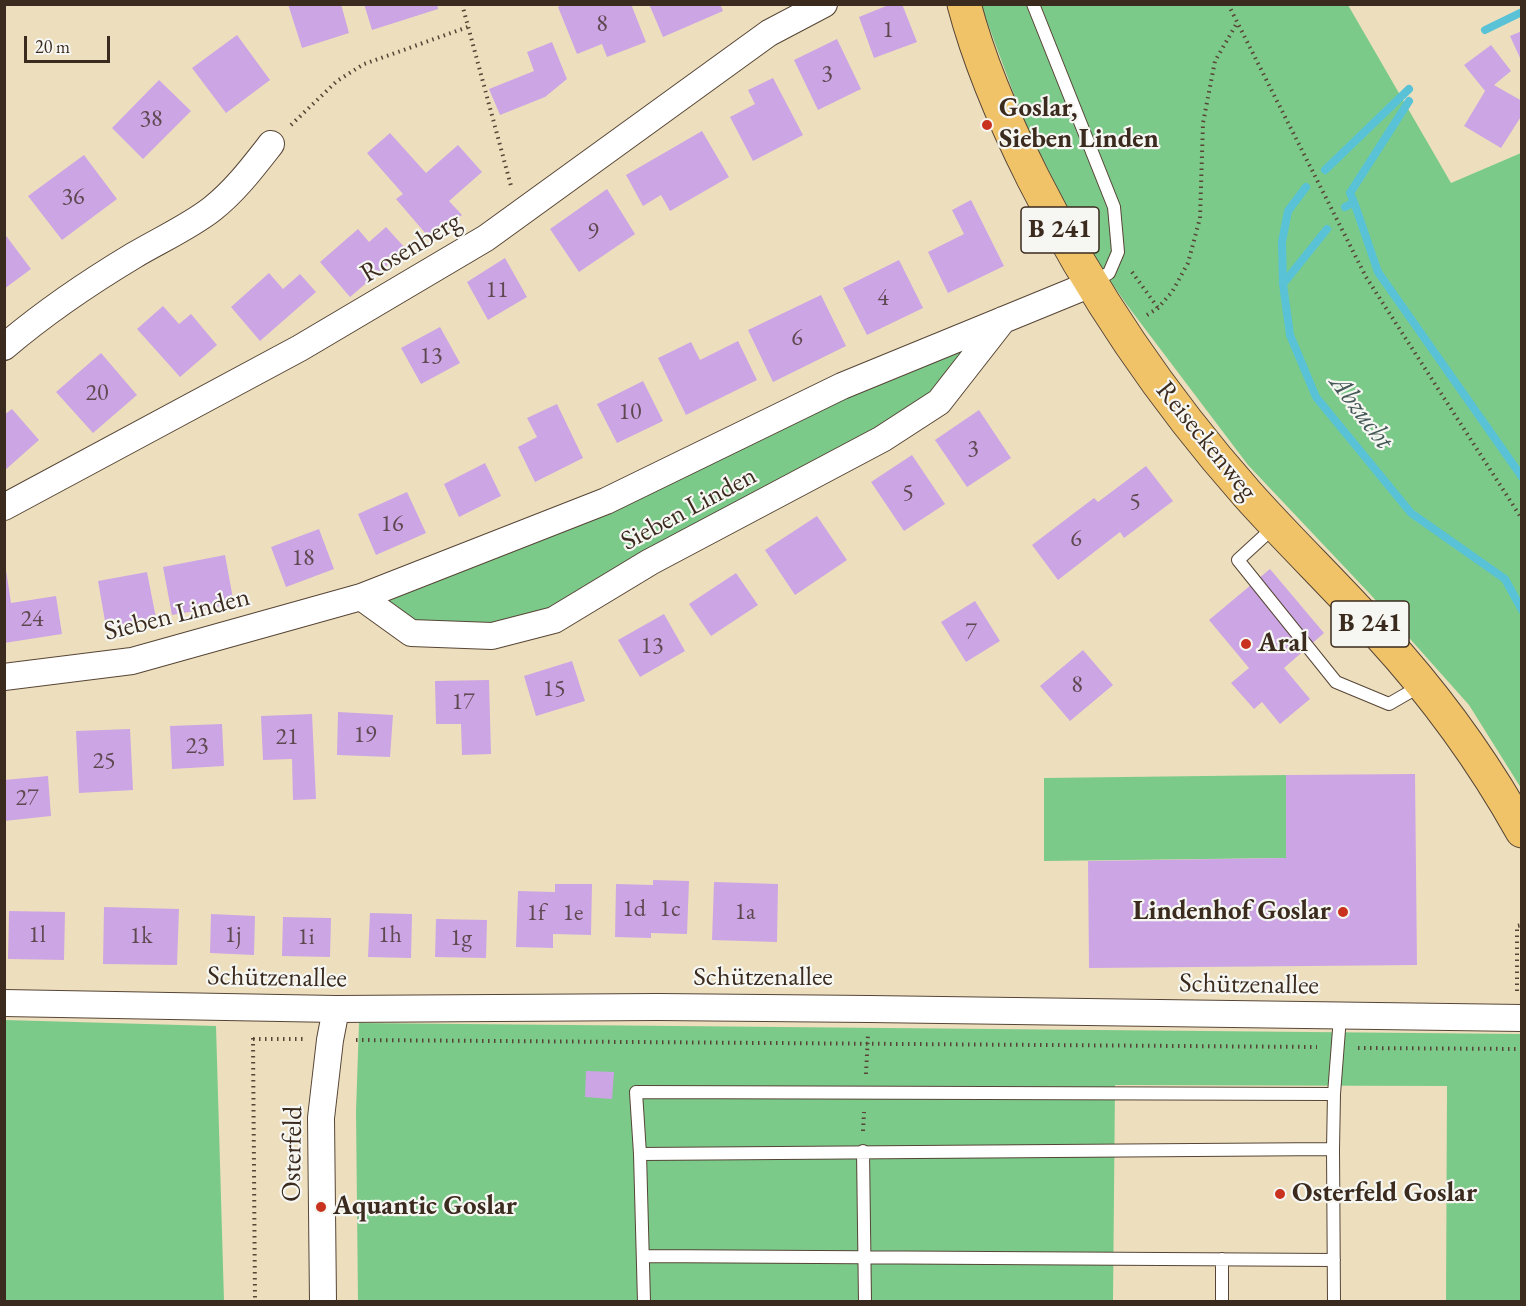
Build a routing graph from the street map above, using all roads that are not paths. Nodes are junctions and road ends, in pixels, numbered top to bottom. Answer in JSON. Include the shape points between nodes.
{"nodes":[{"id":1,"x":824,"y":4,"type":"edge"},
{"id":2,"x":964,"y":4,"type":"edge"},
{"id":3,"x":1033,"y":4,"type":"edge"},
{"id":4,"x":271,"y":144,"type":"road end"},
{"id":5,"x":1091,"y":284,"type":"junction"},
{"id":6,"x":1005,"y":318,"type":"junction"},
{"id":7,"x":4,"y":347,"type":"edge"},
{"id":8,"x":4,"y":507,"type":"edge"},
{"id":9,"x":1276,"y":526,"type":"junction"},
{"id":10,"x":361,"y":597,"type":"junction"},
{"id":11,"x":4,"y":677,"type":"edge"},
{"id":12,"x":1423,"y":684,"type":"junction"},
{"id":13,"x":1521,"y":831,"type":"edge"},
{"id":14,"x":4,"y":1003,"type":"edge"},
{"id":15,"x":336,"y":1009,"type":"junction"},
{"id":16,"x":1340,"y":1017,"type":"junction"},
{"id":17,"x":1511,"y":1018,"type":"edge"},
{"id":18,"x":1334,"y":1094,"type":"junction"},
{"id":19,"x":1333,"y":1149,"type":"junction"},
{"id":20,"x":862,"y":1151,"type":"junction"},
{"id":21,"x":640,"y":1154,"type":"junction"},
{"id":22,"x":644,"y":1256,"type":"junction"},
{"id":23,"x":865,"y":1258,"type":"junction"},
{"id":24,"x":1222,"y":1259,"type":"junction"},
{"id":25,"x":1334,"y":1260,"type":"junction"},
{"id":26,"x":323,"y":1302,"type":"edge"},
{"id":27,"x":644,"y":1302,"type":"edge"},
{"id":28,"x":866,"y":1302,"type":"edge"},
{"id":29,"x":1222,"y":1302,"type":"edge"},
{"id":30,"x":1334,"y":1302,"type":"edge"}],
"edges":[{"from":1,"to":8,"type":"street","name":"Rosenberg","via":[[769,33],[486,238],[300,348]]},
{"from":2,"to":5,"type":"main road","name":"Reiseckenweg","number":"B 241","via":[[1005,119]]},
{"from":3,"to":5,"type":"lane","via":[[1114,207],[1118,252],[1109,273]]},
{"from":4,"to":7,"type":"street","via":[[240,183],[212,209],[74,294]]},
{"from":5,"to":6,"type":"street","name":"Sieben Linden"},
{"from":5,"to":9,"type":"main road","name":"Reiseckenweg","number":"B 241","via":[[1197,434]]},
{"from":6,"to":10,"type":"street","name":"Sieben Linden","via":[[842,386],[606,501]]},
{"from":6,"to":10,"type":"street","name":"Sieben Linden","via":[[939,402],[882,439],[650,562],[554,620],[492,636],[411,633]]},
{"from":9,"to":12,"type":"main road","name":"Reiseckenweg","number":"B 241"},
{"from":9,"to":12,"type":"lane","via":[[1238,560],[1336,682],[1389,704]]},
{"from":10,"to":11,"type":"street","name":"Sieben Linden","via":[[132,661]]},
{"from":12,"to":13,"type":"main road","name":"Reiseckenweg","number":"B 241","via":[[1482,766]]},
{"from":14,"to":15,"type":"street","name":"Schützenallee"},
{"from":15,"to":16,"type":"street","name":"Schützenallee","via":[[670,1007]]},
{"from":15,"to":26,"type":"street","name":"Osterfeld","via":[[321,1118]]},
{"from":16,"to":17,"type":"street","name":"Schützenallee"},
{"from":16,"to":18,"type":"lane"},
{"from":18,"to":19,"type":"lane"},
{"from":18,"to":21,"type":"lane","via":[[636,1092]]},
{"from":19,"to":20,"type":"lane"},
{"from":19,"to":25,"type":"lane"},
{"from":20,"to":21,"type":"lane"},
{"from":20,"to":23,"type":"lane"},
{"from":21,"to":22,"type":"lane"},
{"from":22,"to":23,"type":"lane"},
{"from":22,"to":27,"type":"lane"},
{"from":23,"to":24,"type":"lane"},
{"from":23,"to":28,"type":"lane"},
{"from":24,"to":25,"type":"lane"},
{"from":24,"to":29,"type":"lane"},
{"from":25,"to":30,"type":"lane"}]}
